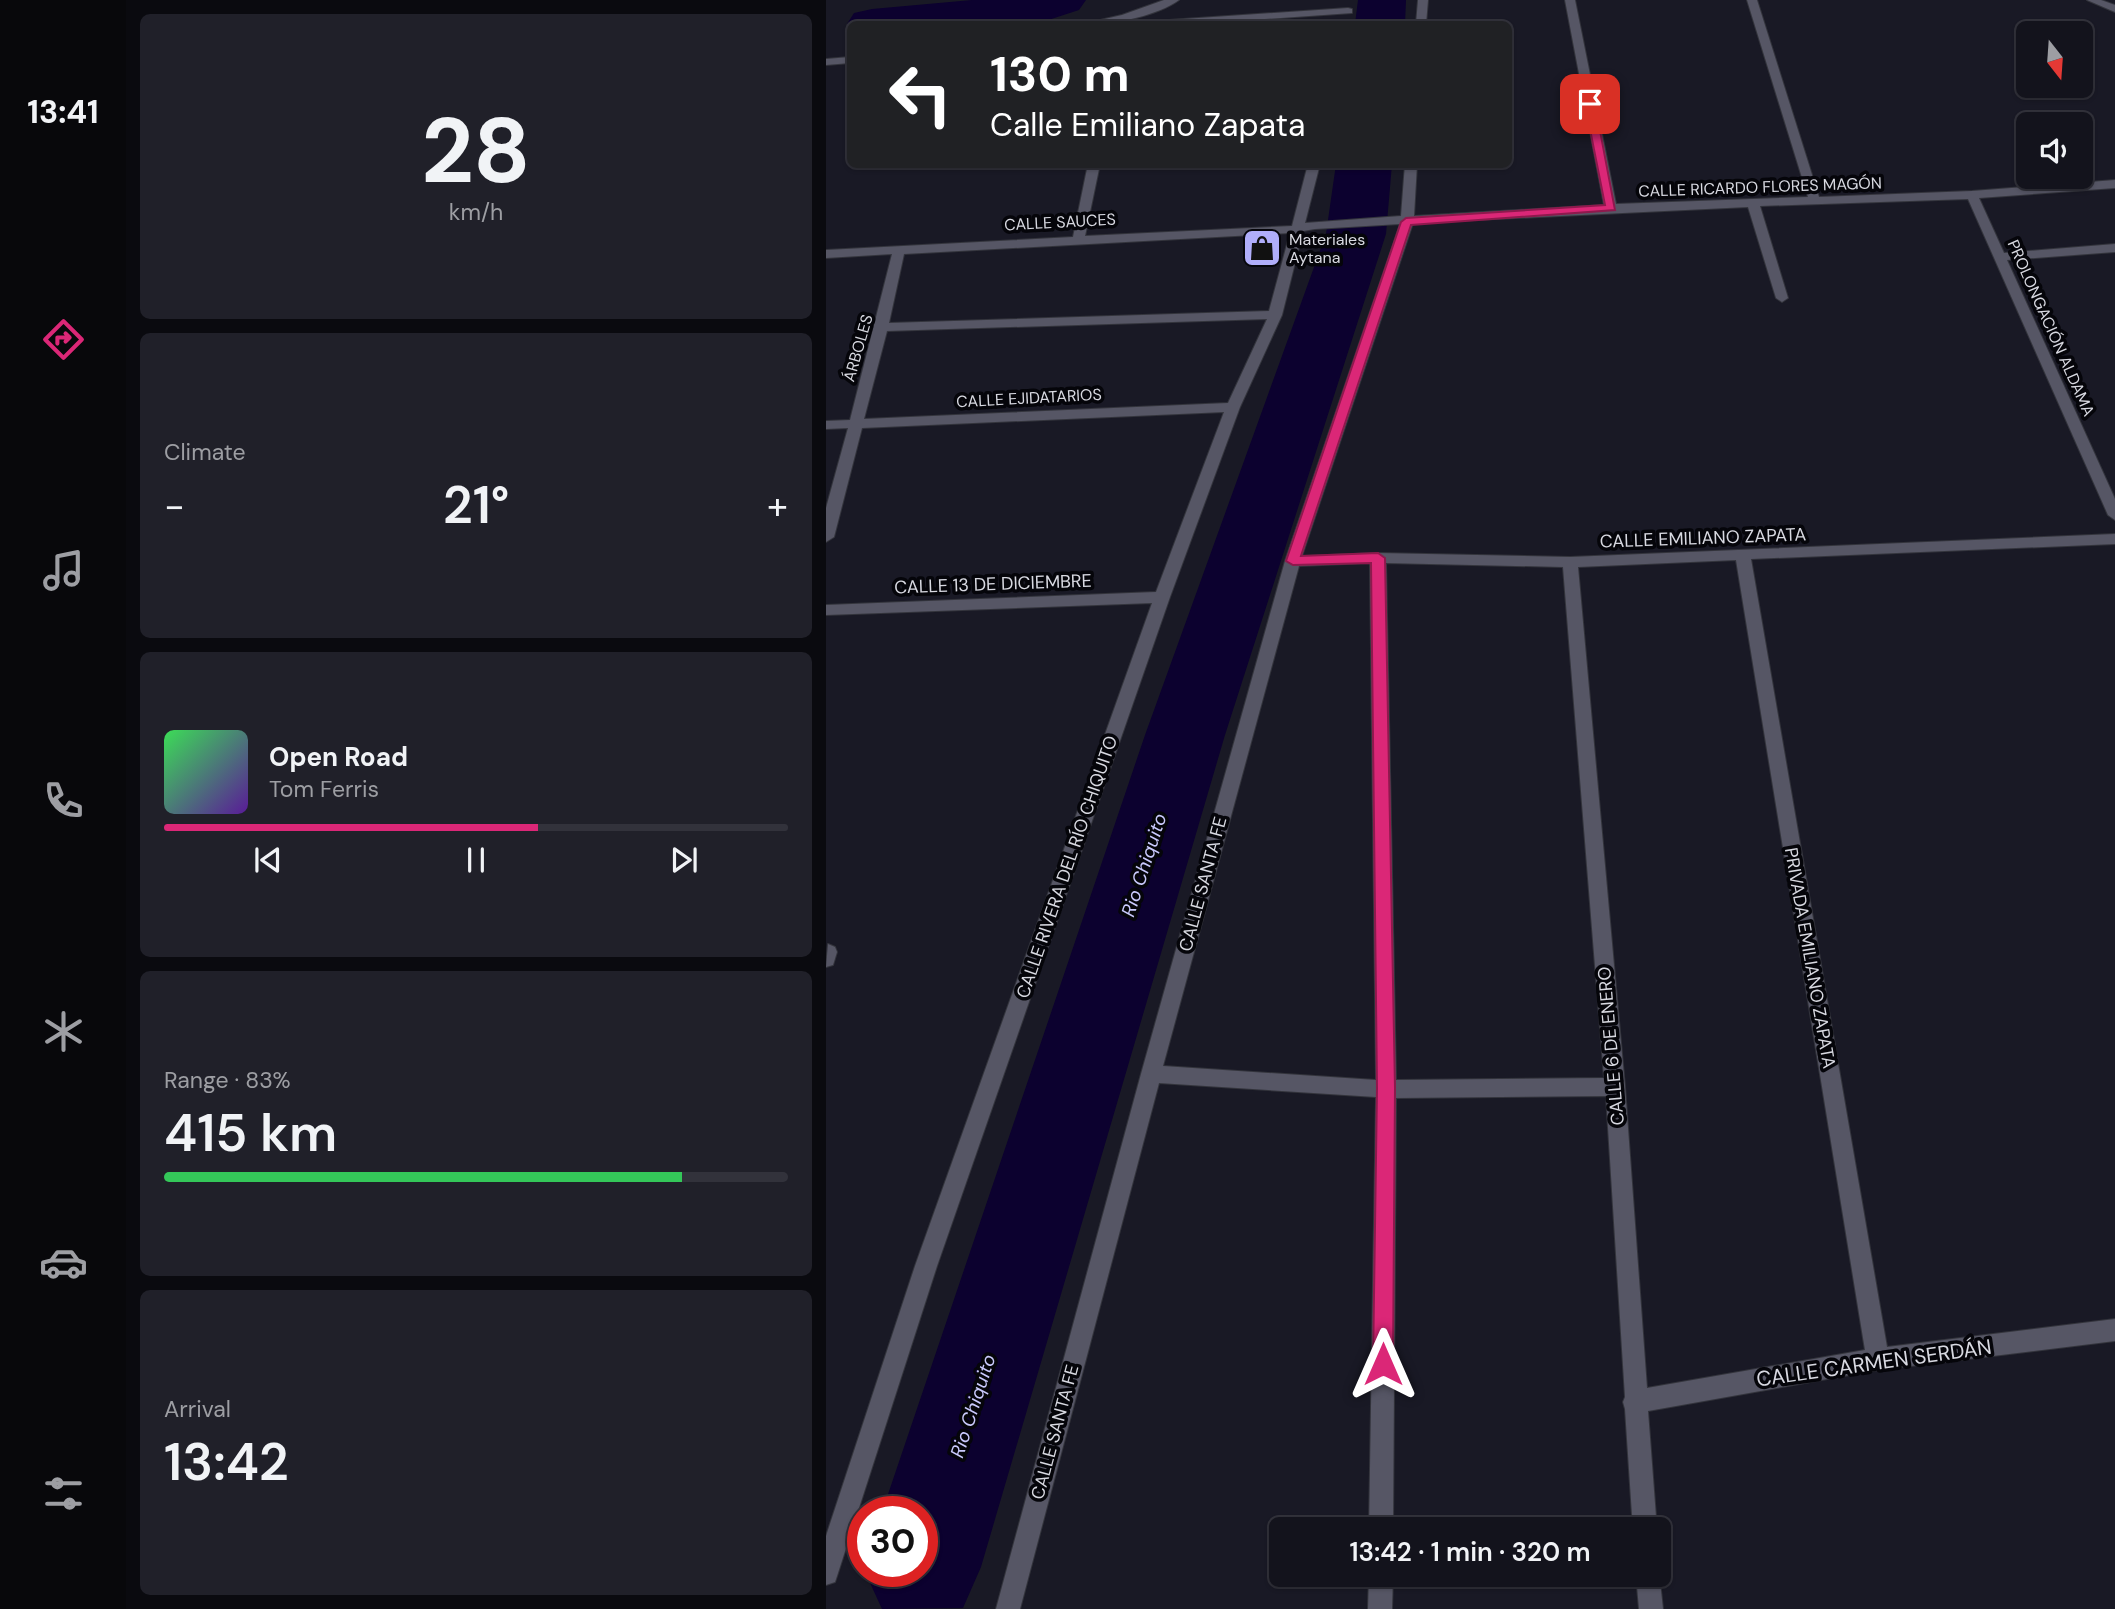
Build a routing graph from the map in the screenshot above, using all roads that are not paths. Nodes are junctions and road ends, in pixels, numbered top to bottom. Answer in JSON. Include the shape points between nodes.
{"nodes":[{"id":1,"x":1174,"y":0,"type":"edge"},
{"id":2,"x":1423,"y":0,"type":"edge"},
{"id":3,"x":1570,"y":0,"type":"edge"},
{"id":4,"x":1752,"y":0,"type":"edge"},
{"id":5,"x":2092,"y":0,"type":"edge"},
{"id":6,"x":1348,"y":5,"type":"edge"},
{"id":7,"x":2115,"y":9,"type":"edge"},
{"id":8,"x":1122,"y":21,"type":"edge"},
{"id":9,"x":1185,"y":21,"type":"edge"},
{"id":10,"x":1421,"y":21,"type":"edge"},
{"id":11,"x":847,"y":60,"type":"edge"},
{"id":12,"x":826,"y":62,"type":"edge"},
{"id":13,"x":1093,"y":168,"type":"edge"},
{"id":14,"x":1313,"y":168,"type":"edge"},
{"id":15,"x":1411,"y":168,"type":"edge"},
{"id":16,"x":2115,"y":184,"type":"edge"},
{"id":17,"x":1972,"y":195,"type":"junction"},
{"id":18,"x":1815,"y":202,"type":"junction"},
{"id":19,"x":1754,"y":205,"type":"junction"},
{"id":20,"x":1611,"y":208,"type":"junction"},
{"id":21,"x":1375,"y":221,"type":"joint"},
{"id":22,"x":1406,"y":222,"type":"junction"},
{"id":23,"x":1296,"y":229,"type":"junction"},
{"id":24,"x":1079,"y":238,"type":"junction"},
{"id":25,"x":2115,"y":248,"type":"edge"},
{"id":26,"x":899,"y":249,"type":"junction"},
{"id":27,"x":826,"y":254,"type":"edge"},
{"id":28,"x":2001,"y":257,"type":"junction"},
{"id":29,"x":1782,"y":298,"type":"dead end"},
{"id":30,"x":1275,"y":315,"type":"junction"},
{"id":31,"x":883,"y":327,"type":"junction"},
{"id":32,"x":1233,"y":407,"type":"junction"},
{"id":33,"x":854,"y":424,"type":"junction"},
{"id":34,"x":826,"y":425,"type":"edge"},
{"id":35,"x":2115,"y":515,"type":"edge"},
{"id":36,"x":826,"y":537,"type":"edge"},
{"id":37,"x":2115,"y":539,"type":"edge"},
{"id":38,"x":1743,"y":556,"type":"junction"},
{"id":39,"x":1378,"y":558,"type":"junction"},
{"id":40,"x":1293,"y":561,"type":"junction"},
{"id":41,"x":1570,"y":562,"type":"junction"},
{"id":42,"x":1162,"y":597,"type":"junction"},
{"id":43,"x":826,"y":610,"type":"edge"},
{"id":44,"x":1151,"y":1074,"type":"junction"},
{"id":45,"x":1615,"y":1087,"type":"junction"},
{"id":46,"x":1386,"y":1088,"type":"junction"},
{"id":47,"x":2115,"y":1330,"type":"edge"},
{"id":48,"x":1878,"y":1359,"type":"junction"},
{"id":49,"x":1634,"y":1402,"type":"junction"},
{"id":50,"x":1381,"y":1517,"type":"edge"},
{"id":51,"x":1644,"y":1517,"type":"edge"},
{"id":52,"x":826,"y":1573,"type":"edge"},
{"id":53,"x":1381,"y":1587,"type":"edge"},
{"id":54,"x":1649,"y":1587,"type":"edge"},
{"id":55,"x":1008,"y":1609,"type":"edge"},
{"id":56,"x":1380,"y":1609,"type":"edge"},
{"id":57,"x":1651,"y":1609,"type":"edge"}],
"edges":[{"from":1,"to":8,"type":"street"},
{"from":2,"to":10,"type":"street"},
{"from":3,"to":20,"type":"street"},
{"from":4,"to":18,"type":"street"},
{"from":5,"to":7,"type":"street"},
{"from":6,"to":9,"type":"street"},
{"from":11,"to":12,"type":"street"},
{"from":13,"to":24,"type":"street"},
{"from":14,"to":23,"type":"street","name":"CALLE RIVERA DEL RÍO CHIQUITO"},
{"from":15,"to":22,"type":"street","name":"CALLE SANTA FE"},
{"from":16,"to":17,"type":"street","name":"CALLE RICARDO FLORES MAGÓN"},
{"from":17,"to":18,"type":"street","name":"CALLE RICARDO FLORES MAGÓN"},
{"from":17,"to":28,"type":"street","name":"PROLONGACIÓN ALDAMA"},
{"from":18,"to":19,"type":"street","name":"CALLE RICARDO FLORES MAGÓN"},
{"from":19,"to":20,"type":"street","name":"CALLE RICARDO FLORES MAGÓN"},
{"from":19,"to":29,"type":"street"},
{"from":20,"to":22,"type":"street","name":"CALLE RICARDO FLORES MAGÓN"},
{"from":21,"to":22,"type":"street","name":"CALLE RICARDO FLORES MAGÓN"},
{"from":21,"to":23,"type":"street","name":"CALLE SAUCES"},
{"from":22,"to":40,"type":"street","name":"CALLE SANTA FE"},
{"from":23,"to":24,"type":"street","name":"CALLE SAUCES"},
{"from":23,"to":30,"type":"street","name":"CALLE RIVERA DEL RÍO CHIQUITO"},
{"from":24,"to":26,"type":"street","name":"CALLE SAUCES"},
{"from":25,"to":28,"type":"street"},
{"from":26,"to":27,"type":"street","name":"CALLE SAUCES"},
{"from":26,"to":31,"type":"street","name":"ÁRBOLES"},
{"from":28,"to":35,"type":"street","name":"PROLONGACIÓN ALDAMA"},
{"from":30,"to":31,"type":"street"},
{"from":30,"to":32,"type":"street","name":"CALLE RIVERA DEL RÍO CHIQUITO"},
{"from":31,"to":33,"type":"street","name":"ÁRBOLES"},
{"from":32,"to":33,"type":"street","name":"CALLE EJIDATARIOS"},
{"from":32,"to":42,"type":"street","name":"CALLE RIVERA DEL RÍO CHIQUITO"},
{"from":33,"to":34,"type":"street","name":"CALLE EJIDATARIOS"},
{"from":33,"to":36,"type":"street","name":"ÁRBOLES"},
{"from":37,"to":38,"type":"street","name":"CALLE EMILIANO ZAPATA"},
{"from":38,"to":41,"type":"street","name":"CALLE EMILIANO ZAPATA"},
{"from":38,"to":48,"type":"street","name":"PRIVADA EMILIANO ZAPATA"},
{"from":39,"to":40,"type":"street","name":"CALLE EMILIANO ZAPATA"},
{"from":39,"to":41,"type":"street","name":"CALLE EMILIANO ZAPATA"},
{"from":39,"to":46,"type":"street"},
{"from":40,"to":44,"type":"street","name":"CALLE SANTA FE"},
{"from":41,"to":45,"type":"street","name":"CALLE 6 DE ENERO"},
{"from":42,"to":43,"type":"street","name":"CALLE 13 DE DICIEMBRE"},
{"from":42,"to":52,"type":"street","name":"CALLE RIVERA DEL RÍO CHIQUITO","via":[[926,1266]]},
{"from":44,"to":46,"type":"street"},
{"from":44,"to":55,"type":"street","name":"CALLE SANTA FE"},
{"from":45,"to":46,"type":"street"},
{"from":45,"to":49,"type":"street","name":"CALLE 6 DE ENERO"},
{"from":46,"to":50,"type":"street"},
{"from":47,"to":48,"type":"street","name":"CALLE CARMEN SERDÁN"},
{"from":48,"to":49,"type":"street","name":"CALLE CARMEN SERDÁN"},
{"from":49,"to":51,"type":"street","name":"CALLE 6 DE ENERO"},
{"from":53,"to":56,"type":"street"},
{"from":54,"to":57,"type":"street"}]}
